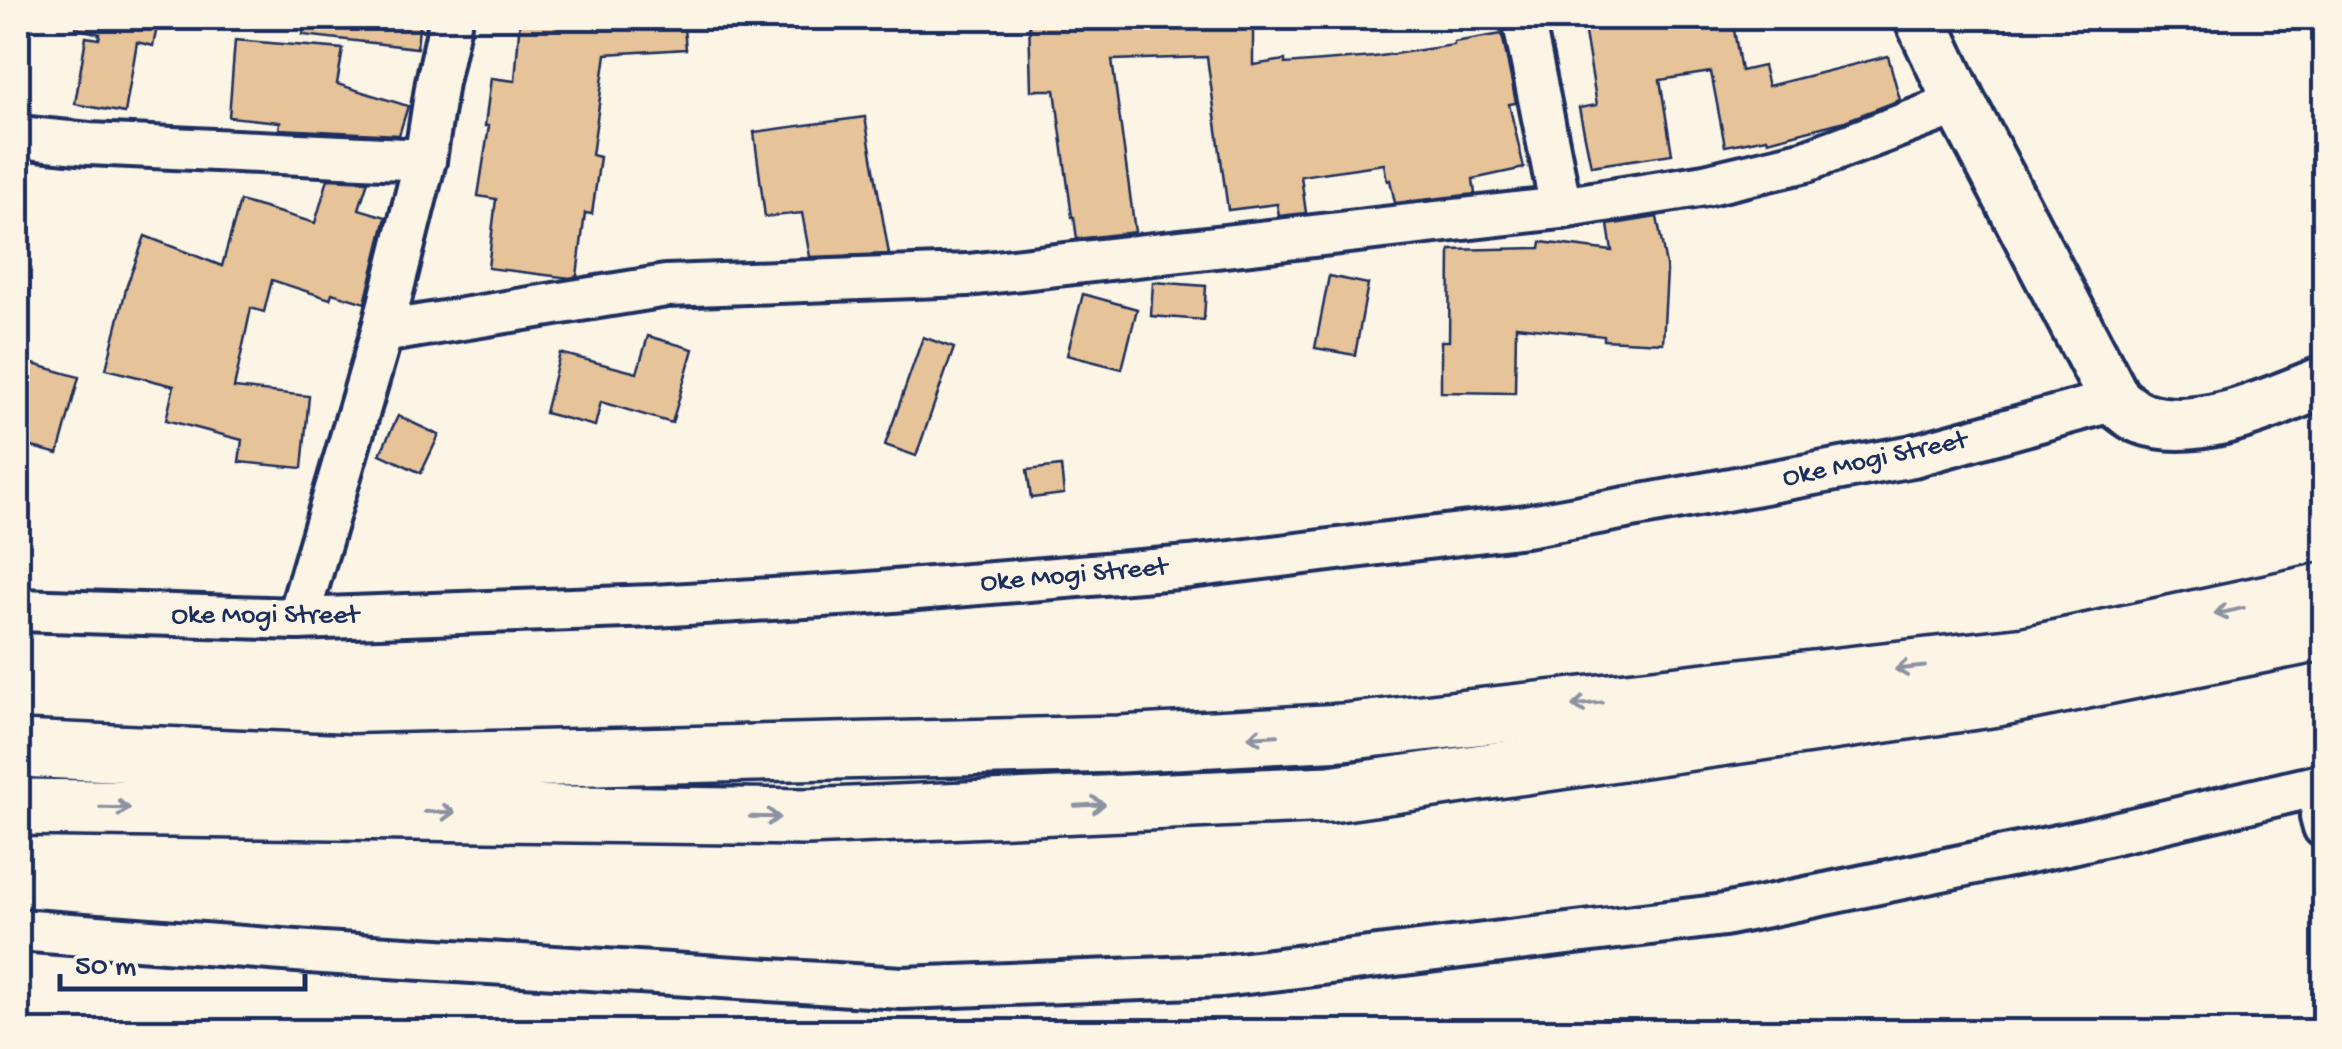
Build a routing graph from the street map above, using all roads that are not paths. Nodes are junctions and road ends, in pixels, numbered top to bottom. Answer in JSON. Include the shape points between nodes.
{"nodes":[{"id":1,"x":451,"y":18,"type":"edge"},
{"id":2,"x":1523,"y":18,"type":"edge"},
{"id":3,"x":1920,"y":18,"type":"edge"},
{"id":4,"x":1960,"y":103,"type":"junction"},
{"id":5,"x":18,"y":136,"type":"edge"},
{"id":6,"x":425,"y":160,"type":"junction"},
{"id":7,"x":1561,"y":208,"type":"junction"},
{"id":8,"x":382,"y":332,"type":"junction"},
{"id":9,"x":2324,"y":382,"type":"edge"},
{"id":10,"x":2115,"y":400,"type":"junction"},
{"id":11,"x":2324,"y":591,"type":"edge"},
{"id":12,"x":18,"y":610,"type":"edge"},
{"id":13,"x":298,"y":618,"type":"junction"},
{"id":14,"x":2324,"y":632,"type":"edge"},
{"id":15,"x":18,"y":749,"type":"edge"},
{"id":16,"x":2324,"y":784,"type":"edge"},
{"id":17,"x":18,"y":807,"type":"edge"},
{"id":18,"x":2324,"y":808,"type":"edge"},
{"id":19,"x":2324,"y":827,"type":"edge"},
{"id":20,"x":18,"y":930,"type":"edge"}],
"edges":[{"from":1,"to":6,"type":"street"},
{"from":2,"to":7,"type":"street"},
{"from":3,"to":4,"type":"street"},
{"from":4,"to":7,"type":"street","via":[[1806,161]]},
{"from":4,"to":10,"type":"street"},
{"from":5,"to":6,"type":"street"},
{"from":6,"to":8,"type":"street"},
{"from":7,"to":8,"type":"street","via":[[968,275],[666,286]]},
{"from":8,"to":13,"type":"street"},
{"from":9,"to":10,"type":"street","via":[[2244,413],[2187,425],[2138,418]]},
{"from":10,"to":13,"type":"street","name":"Oke Mogi Street","via":[[1914,456],[1526,526],[1190,567],[654,606]]},
{"from":11,"to":15,"type":"highway","one_way":true,"via":[[2026,655],[1343,732],[350,763]]},
{"from":12,"to":13,"type":"street","name":"Oke Mogi Street"},
{"from":17,"to":14,"type":"highway","one_way":true,"via":[[806,817],[1330,794],[1997,698]]},
{"from":16,"to":20,"type":"street","via":[[1724,915],[1222,976],[902,988]]},
{"from":18,"to":19,"type":"street"}]}
